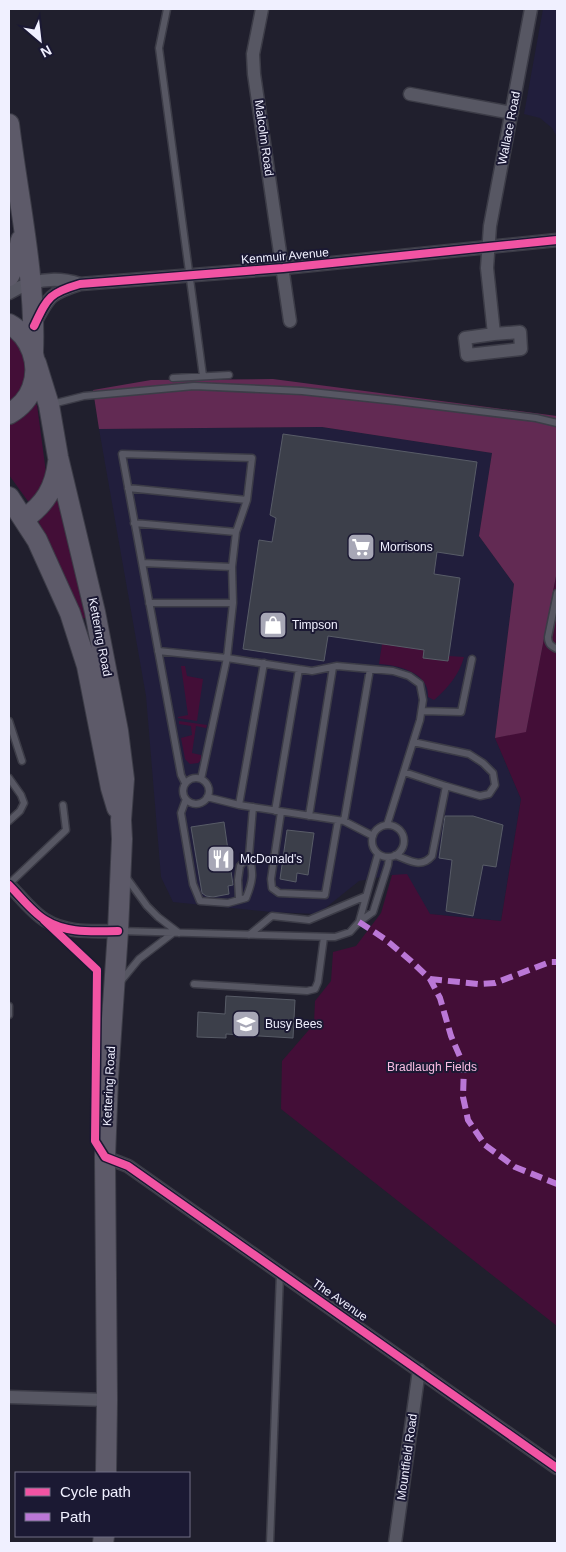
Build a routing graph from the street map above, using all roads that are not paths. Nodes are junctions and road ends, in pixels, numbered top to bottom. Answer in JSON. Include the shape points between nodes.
{"nodes":[{"id":1,"x":167,"y":9,"type":"edge"},
{"id":2,"x":262,"y":9,"type":"edge"},
{"id":3,"x":531,"y":9,"type":"edge"},
{"id":4,"x":410,"y":94,"type":"dead end"},
{"id":5,"x":512,"y":113,"type":"junction"},
{"id":6,"x":9,"y":124,"type":"edge"},
{"id":7,"x":23,"y":228,"type":"junction"},
{"id":8,"x":557,"y":240,"type":"edge"},
{"id":9,"x":488,"y":247,"type":"junction"},
{"id":10,"x":283,"y":268,"type":"junction"},
{"id":11,"x":9,"y":276,"type":"edge"},
{"id":12,"x":190,"y":276,"type":"junction"},
{"id":13,"x":30,"y":284,"type":"junction"},
{"id":14,"x":80,"y":284,"type":"junction"},
{"id":15,"x":9,"y":293,"type":"edge"},
{"id":16,"x":290,"y":321,"type":"dead end"},
{"id":17,"x":9,"y":324,"type":"edge"},
{"id":18,"x":34,"y":326,"type":"junction"},
{"id":19,"x":494,"y":334,"type":"dead end"},
{"id":20,"x":34,"y":358,"type":"junction"},
{"id":21,"x":229,"y":375,"type":"dead end"},
{"id":22,"x":203,"y":376,"type":"junction"},
{"id":23,"x":173,"y":378,"type":"dead end"},
{"id":24,"x":49,"y":404,"type":"junction"},
{"id":25,"x":9,"y":414,"type":"edge"},
{"id":26,"x":557,"y":423,"type":"edge"},
{"id":27,"x":58,"y":458,"type":"junction"},
{"id":28,"x":128,"y":488,"type":"junction"},
{"id":29,"x":9,"y":497,"type":"edge"},
{"id":30,"x":247,"y":500,"type":"junction"},
{"id":31,"x":24,"y":519,"type":"junction"},
{"id":32,"x":134,"y":523,"type":"junction"},
{"id":33,"x":236,"y":532,"type":"junction"},
{"id":34,"x":142,"y":563,"type":"junction"},
{"id":35,"x":232,"y":567,"type":"junction"},
{"id":36,"x":557,"y":593,"type":"edge"},
{"id":37,"x":149,"y":603,"type":"junction"},
{"id":38,"x":233,"y":603,"type":"junction"},
{"id":39,"x":557,"y":649,"type":"edge"},
{"id":40,"x":158,"y":651,"type":"junction"},
{"id":41,"x":227,"y":658,"type":"junction"},
{"id":42,"x":472,"y":659,"type":"dead end"},
{"id":43,"x":264,"y":663,"type":"junction"},
{"id":44,"x":333,"y":667,"type":"junction"},
{"id":45,"x":299,"y":669,"type":"junction"},
{"id":46,"x":370,"y":669,"type":"junction"},
{"id":47,"x":422,"y":711,"type":"junction"},
{"id":48,"x":9,"y":720,"type":"edge"},
{"id":49,"x":413,"y":742,"type":"junction"},
{"id":50,"x":22,"y":761,"type":"dead end"},
{"id":51,"x":404,"y":772,"type":"junction"},
{"id":52,"x":9,"y":778,"type":"edge"},
{"id":53,"x":201,"y":779,"type":"junction"},
{"id":54,"x":186,"y":783,"type":"junction"},
{"id":55,"x":446,"y":786,"type":"junction"},
{"id":56,"x":207,"y":797,"type":"junction"},
{"id":57,"x":186,"y":799,"type":"junction"},
{"id":58,"x":63,"y":804,"type":"dead end"},
{"id":59,"x":239,"y":805,"type":"junction"},
{"id":60,"x":252,"y":808,"type":"junction"},
{"id":61,"x":278,"y":811,"type":"junction"},
{"id":62,"x":308,"y":816,"type":"junction"},
{"id":63,"x":121,"y":820,"type":"junction"},
{"id":64,"x":9,"y":821,"type":"edge"},
{"id":65,"x":341,"y":821,"type":"junction"},
{"id":66,"x":387,"y":824,"type":"junction"},
{"id":67,"x":373,"y":836,"type":"junction"},
{"id":68,"x":378,"y":854,"type":"junction"},
{"id":69,"x":249,"y":856,"type":"junction"},
{"id":70,"x":392,"y":856,"type":"junction"},
{"id":71,"x":121,"y":870,"type":"junction"},
{"id":72,"x":9,"y":884,"type":"edge"},
{"id":73,"x":366,"y":896,"type":"junction"},
{"id":74,"x":239,"y":899,"type":"junction"},
{"id":75,"x":359,"y":922,"type":"junction"},
{"id":76,"x":118,"y":931,"type":"junction"},
{"id":77,"x":176,"y":933,"type":"junction"},
{"id":78,"x":249,"y":935,"type":"junction"},
{"id":79,"x":324,"y":937,"type":"junction"},
{"id":80,"x":194,"y":984,"type":"dead end"},
{"id":81,"x":114,"y":989,"type":"junction"},
{"id":82,"x":9,"y":1006,"type":"edge"},
{"id":83,"x":9,"y":1016,"type":"edge"},
{"id":84,"x":106,"y":1157,"type":"junction"},
{"id":85,"x":280,"y":1272,"type":"junction"},
{"id":86,"x":419,"y":1370,"type":"junction"},
{"id":87,"x":9,"y":1397,"type":"edge"},
{"id":88,"x":108,"y":1400,"type":"junction"},
{"id":89,"x":557,"y":1468,"type":"edge"},
{"id":90,"x":106,"y":1472,"type":"edge"},
{"id":91,"x":270,"y":1543,"type":"edge"},
{"id":92,"x":395,"y":1543,"type":"edge"}],
"edges":[{"from":1,"to":12,"type":"lane","via":[[159,48]]},
{"from":2,"to":10,"type":"street","name":"Malcolm Road","via":[[253,54],[254,74]]},
{"from":3,"to":5,"type":"street","name":"Wallace Road"},
{"from":4,"to":5,"type":"street"},
{"from":5,"to":9,"type":"street","name":"Wallace Road"},
{"from":6,"to":7,"type":"main road","name":"Kettering Road"},
{"from":7,"to":11,"type":"main road","name":"Kettering Road","via":[[17,258]]},
{"from":7,"to":13,"type":"main road","name":"Kettering Road"},
{"from":8,"to":9,"type":"street","name":"Kenmuir Avenue"},
{"from":9,"to":10,"type":"street","name":"Kenmuir Avenue"},
{"from":9,"to":19,"type":"street","name":"Wallace Road"},
{"from":10,"to":12,"type":"street","name":"Kenmuir Avenue"},
{"from":10,"to":16,"type":"street","name":"Malcolm Road"},
{"from":12,"to":14,"type":"street","name":"Kenmuir Avenue"},
{"from":12,"to":22,"type":"lane"},
{"from":13,"to":14,"type":"street","name":"Kenmuir Avenue","via":[[65,279]]},
{"from":13,"to":15,"type":"street","name":"Kenmuir Avenue"},
{"from":13,"to":18,"type":"main road","name":"Kettering Road"},
{"from":14,"to":18,"type":"street","name":"Kenmuir Avenue","via":[[58,291],[46,302]]},
{"from":17,"to":20,"type":"main road","via":[[25,337]]},
{"from":18,"to":20,"type":"main road","name":"Kettering Road"},
{"from":20,"to":24,"type":"main road","name":"Kettering Road"},
{"from":20,"to":25,"type":"main road","via":[[36,374],[32,388],[20,407]]},
{"from":21,"to":22,"type":"lane"},
{"from":22,"to":23,"type":"lane"},
{"from":24,"to":26,"type":"lane","via":[[84,396],[194,386],[302,391]]},
{"from":24,"to":27,"type":"main road","name":"Kettering Road"},
{"from":27,"to":31,"type":"main road","name":"Kettering Road","via":[[50,492],[37,510]]},
{"from":27,"to":63,"type":"main road","name":"Kettering Road","via":[[95,612],[118,731],[124,779]]},
{"from":28,"to":30,"type":"lane"},
{"from":28,"to":30,"type":"lane","via":[[122,454],[252,458]]},
{"from":28,"to":32,"type":"lane"},
{"from":29,"to":31,"type":"main road","name":"Kettering Road"},
{"from":30,"to":33,"type":"lane"},
{"from":31,"to":63,"type":"main road","name":"Kettering Road","via":[[70,613],[87,666],[111,788]]},
{"from":32,"to":33,"type":"lane"},
{"from":32,"to":34,"type":"lane"},
{"from":33,"to":35,"type":"lane"},
{"from":34,"to":35,"type":"lane"},
{"from":34,"to":37,"type":"lane"},
{"from":35,"to":38,"type":"lane"},
{"from":36,"to":39,"type":"lane","via":[[548,637],[548,642]]},
{"from":37,"to":38,"type":"lane"},
{"from":37,"to":40,"type":"lane"},
{"from":38,"to":41,"type":"lane"},
{"from":40,"to":41,"type":"lane"},
{"from":40,"to":54,"type":"lane","via":[[181,775]]},
{"from":41,"to":43,"type":"lane"},
{"from":41,"to":53,"type":"lane"},
{"from":42,"to":47,"type":"lane","via":[[461,712]]},
{"from":43,"to":45,"type":"lane"},
{"from":43,"to":59,"type":"lane"},
{"from":44,"to":45,"type":"lane","via":[[312,671]]},
{"from":44,"to":46,"type":"lane"},
{"from":44,"to":62,"type":"lane"},
{"from":45,"to":61,"type":"lane"},
{"from":46,"to":47,"type":"lane","via":[[401,673],[420,684]]},
{"from":46,"to":65,"type":"lane"},
{"from":47,"to":49,"type":"lane"},
{"from":48,"to":50,"type":"lane"},
{"from":49,"to":51,"type":"lane"},
{"from":49,"to":55,"type":"lane","via":[[469,754],[493,774],[495,785],[489,794],[480,796]]},
{"from":51,"to":55,"type":"lane"},
{"from":51,"to":66,"type":"lane"},
{"from":52,"to":64,"type":"lane","via":[[24,803]]},
{"from":53,"to":54,"type":"lane","via":[[192,778]]},
{"from":53,"to":56,"type":"lane","via":[[207,784]]},
{"from":54,"to":57,"type":"lane","via":[[183,791]]},
{"from":55,"to":70,"type":"lane","via":[[432,856],[420,864]]},
{"from":56,"to":57,"type":"lane","via":[[197,804]]},
{"from":56,"to":59,"type":"lane"},
{"from":57,"to":74,"type":"lane","via":[[181,812],[193,884],[200,901],[228,903]]},
{"from":58,"to":72,"type":"lane","via":[[66,830]]},
{"from":59,"to":60,"type":"lane"},
{"from":60,"to":61,"type":"lane"},
{"from":60,"to":69,"type":"lane"},
{"from":61,"to":62,"type":"lane"},
{"from":61,"to":65,"type":"lane","via":[[271,879],[272,888],[280,893],[325,895]]},
{"from":62,"to":65,"type":"lane"},
{"from":63,"to":71,"type":"main road","name":"Kettering Road"},
{"from":65,"to":67,"type":"lane"},
{"from":66,"to":67,"type":"lane","via":[[380,826]]},
{"from":66,"to":70,"type":"lane","via":[[398,829],[404,838],[400,850]]},
{"from":67,"to":68,"type":"lane","via":[[372,845]]},
{"from":68,"to":70,"type":"lane"},
{"from":68,"to":73,"type":"lane"},
{"from":69,"to":74,"type":"lane","via":[[240,866]]},
{"from":69,"to":74,"type":"lane","via":[[252,883],[246,898]]},
{"from":70,"to":75,"type":"lane","via":[[373,912]]},
{"from":71,"to":76,"type":"main road","name":"Kettering Road"},
{"from":71,"to":77,"type":"lane","via":[[147,906]]},
{"from":72,"to":76,"type":"street","via":[[40,916],[56,926]]},
{"from":73,"to":75,"type":"lane"},
{"from":73,"to":78,"type":"lane","via":[[309,920],[272,916]]},
{"from":75,"to":79,"type":"lane","via":[[350,932]]},
{"from":76,"to":77,"type":"lane"},
{"from":76,"to":81,"type":"main road","name":"Kettering Road"},
{"from":77,"to":78,"type":"lane"},
{"from":77,"to":81,"type":"lane","via":[[139,959]]},
{"from":78,"to":79,"type":"lane"},
{"from":79,"to":80,"type":"lane","via":[[315,989]]},
{"from":81,"to":84,"type":"main road","name":"Kettering Road"},
{"from":82,"to":83,"type":"lane"},
{"from":84,"to":85,"type":"street","name":"The Avenue","via":[[128,1166]]},
{"from":84,"to":88,"type":"main road","name":"Kettering Road"},
{"from":85,"to":86,"type":"street","name":"The Avenue"},
{"from":85,"to":91,"type":"lane"},
{"from":86,"to":89,"type":"street","name":"The Avenue"},
{"from":86,"to":92,"type":"street","name":"Mountfield Road"},
{"from":87,"to":88,"type":"street"},
{"from":88,"to":90,"type":"main road","name":"Kettering Road"}]}
